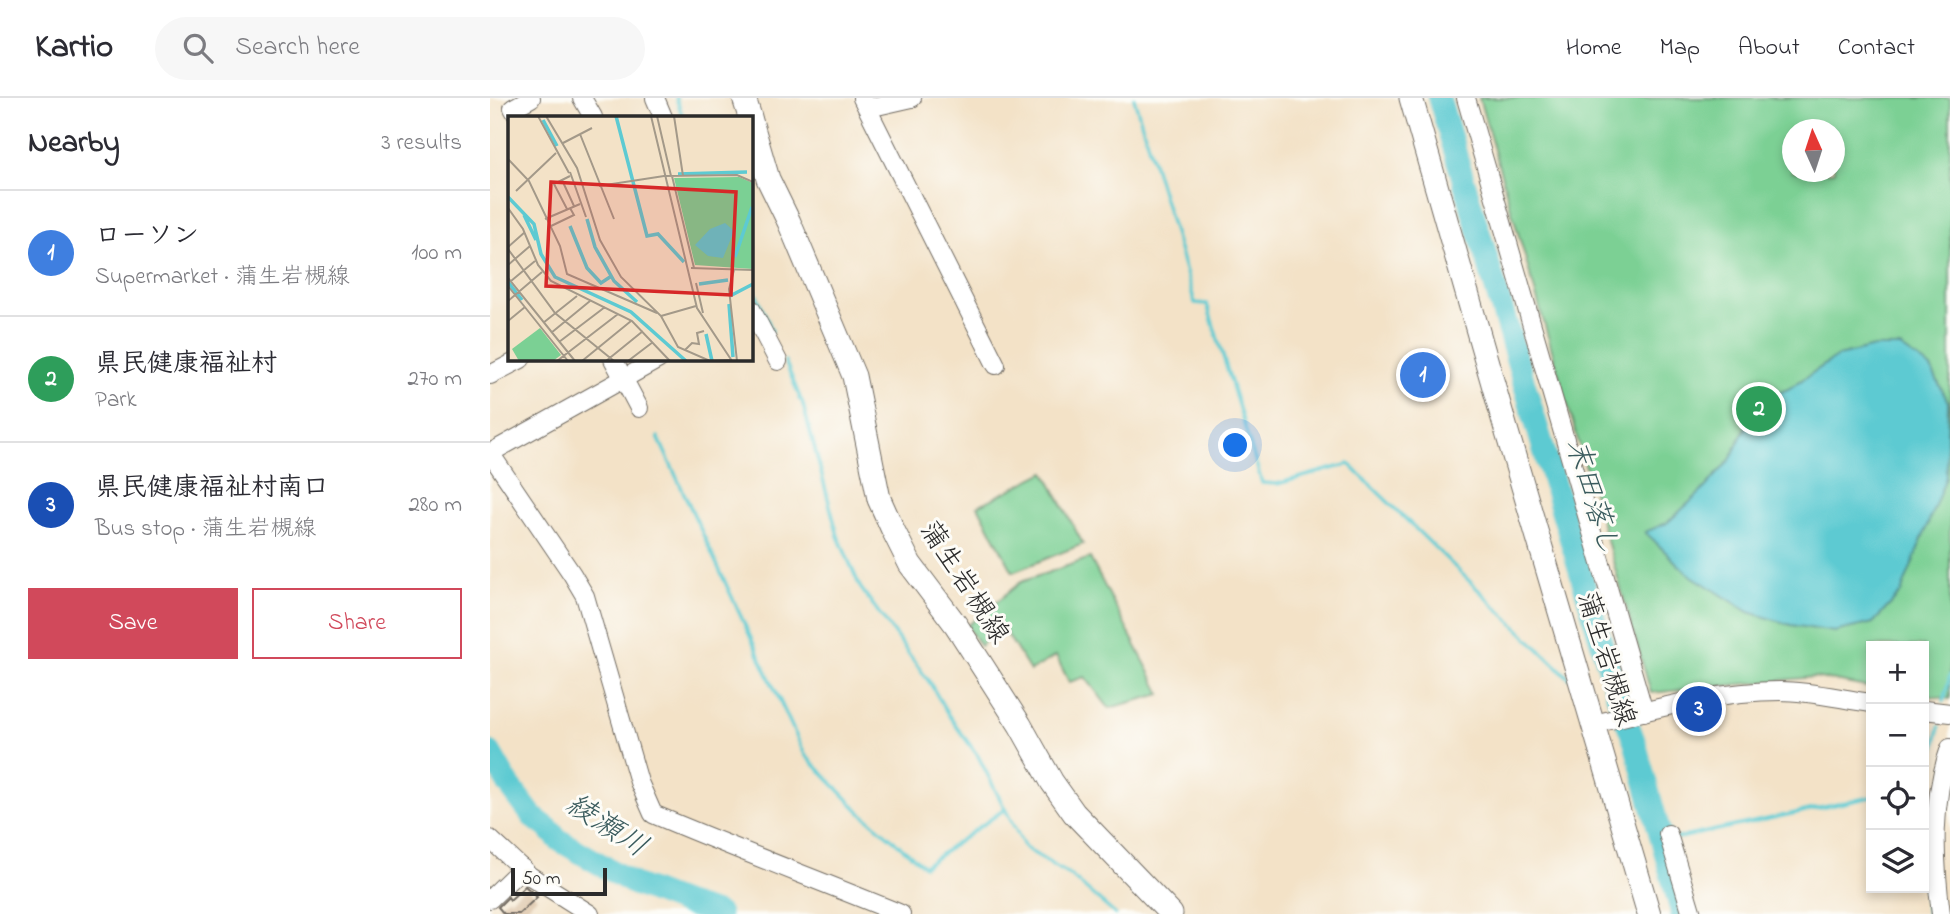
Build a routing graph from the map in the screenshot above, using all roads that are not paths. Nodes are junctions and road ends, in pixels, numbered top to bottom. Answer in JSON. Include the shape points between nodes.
{"nodes":[{"id":1,"x":531,"y":98,"type":"edge"},
{"id":2,"x":583,"y":98,"type":"edge"},
{"id":3,"x":655,"y":98,"type":"edge"},
{"id":4,"x":744,"y":98,"type":"edge"},
{"id":5,"x":912,"y":98,"type":"edge"},
{"id":6,"x":1411,"y":98,"type":"edge"},
{"id":7,"x":1466,"y":98,"type":"edge"},
{"id":8,"x":865,"y":103,"type":"edge"},
{"id":9,"x":517,"y":116,"type":"edge"},
{"id":10,"x":592,"y":116,"type":"edge"},
{"id":11,"x":663,"y":116,"type":"edge"},
{"id":12,"x":749,"y":116,"type":"edge"},
{"id":13,"x":752,"y":126,"type":"edge"},
{"id":14,"x":752,"y":311,"type":"edge"},
{"id":15,"x":520,"y":360,"type":"edge"},
{"id":16,"x":614,"y":360,"type":"edge"},
{"id":17,"x":657,"y":360,"type":"edge"},
{"id":18,"x":778,"y":361,"type":"dead end"},
{"id":19,"x":996,"y":365,"type":"dead end"},
{"id":20,"x":490,"y":375,"type":"edge"},
{"id":21,"x":624,"y":378,"type":"junction"},
{"id":22,"x":639,"y":408,"type":"dead end"},
{"id":23,"x":490,"y":453,"type":"edge"},
{"id":24,"x":1866,"y":702,"type":"edge"},
{"id":25,"x":1929,"y":711,"type":"edge"},
{"id":26,"x":1644,"y":712,"type":"junction"},
{"id":27,"x":1950,"y":713,"type":"edge"},
{"id":28,"x":1594,"y":724,"type":"junction"},
{"id":29,"x":1950,"y":748,"type":"edge"},
{"id":30,"x":1668,"y":834,"type":"dead end"},
{"id":31,"x":490,"y":839,"type":"edge"},
{"id":32,"x":522,"y":868,"type":"junction"},
{"id":33,"x":490,"y":899,"type":"edge"},
{"id":34,"x":590,"y":914,"type":"edge"},
{"id":35,"x":901,"y":914,"type":"edge"},
{"id":36,"x":1171,"y":914,"type":"edge"},
{"id":37,"x":1650,"y":914,"type":"edge"},
{"id":38,"x":1692,"y":914,"type":"edge"},
{"id":39,"x":1941,"y":914,"type":"edge"}],
"edges":[{"from":1,"to":9,"type":"street","via":[[513,108]]},
{"from":2,"to":10,"type":"street"},
{"from":3,"to":11,"type":"street"},
{"from":4,"to":12,"type":"main road","name":"蒲生岩槻線"},
{"from":5,"to":8,"type":"street"},
{"from":6,"to":28,"type":"main road","name":"蒲生岩槻線"},
{"from":7,"to":26,"type":"street"},
{"from":8,"to":19,"type":"street"},
{"from":13,"to":36,"type":"main road","name":"蒲生岩槻線","via":[[768,178],[854,376],[879,499],[910,564],[956,625],[1059,793]]},
{"from":14,"to":18,"type":"street"},
{"from":15,"to":20,"type":"street"},
{"from":16,"to":21,"type":"street"},
{"from":17,"to":21,"type":"street"},
{"from":21,"to":22,"type":"street"},
{"from":21,"to":23,"type":"street"},
{"from":23,"to":35,"type":"street","via":[[585,596],[639,782],[653,814]]},
{"from":24,"to":26,"type":"street","via":[[1784,691],[1754,692],[1710,696]]},
{"from":25,"to":27,"type":"street"},
{"from":26,"to":28,"type":"street"},
{"from":28,"to":37,"type":"main road","name":"蒲生岩槻線"},
{"from":29,"to":39,"type":"street","via":[[1937,811],[1935,868]]},
{"from":30,"to":38,"type":"street"},
{"from":31,"to":32,"type":"street"},
{"from":32,"to":33,"type":"street"},
{"from":32,"to":34,"type":"street"}]}
